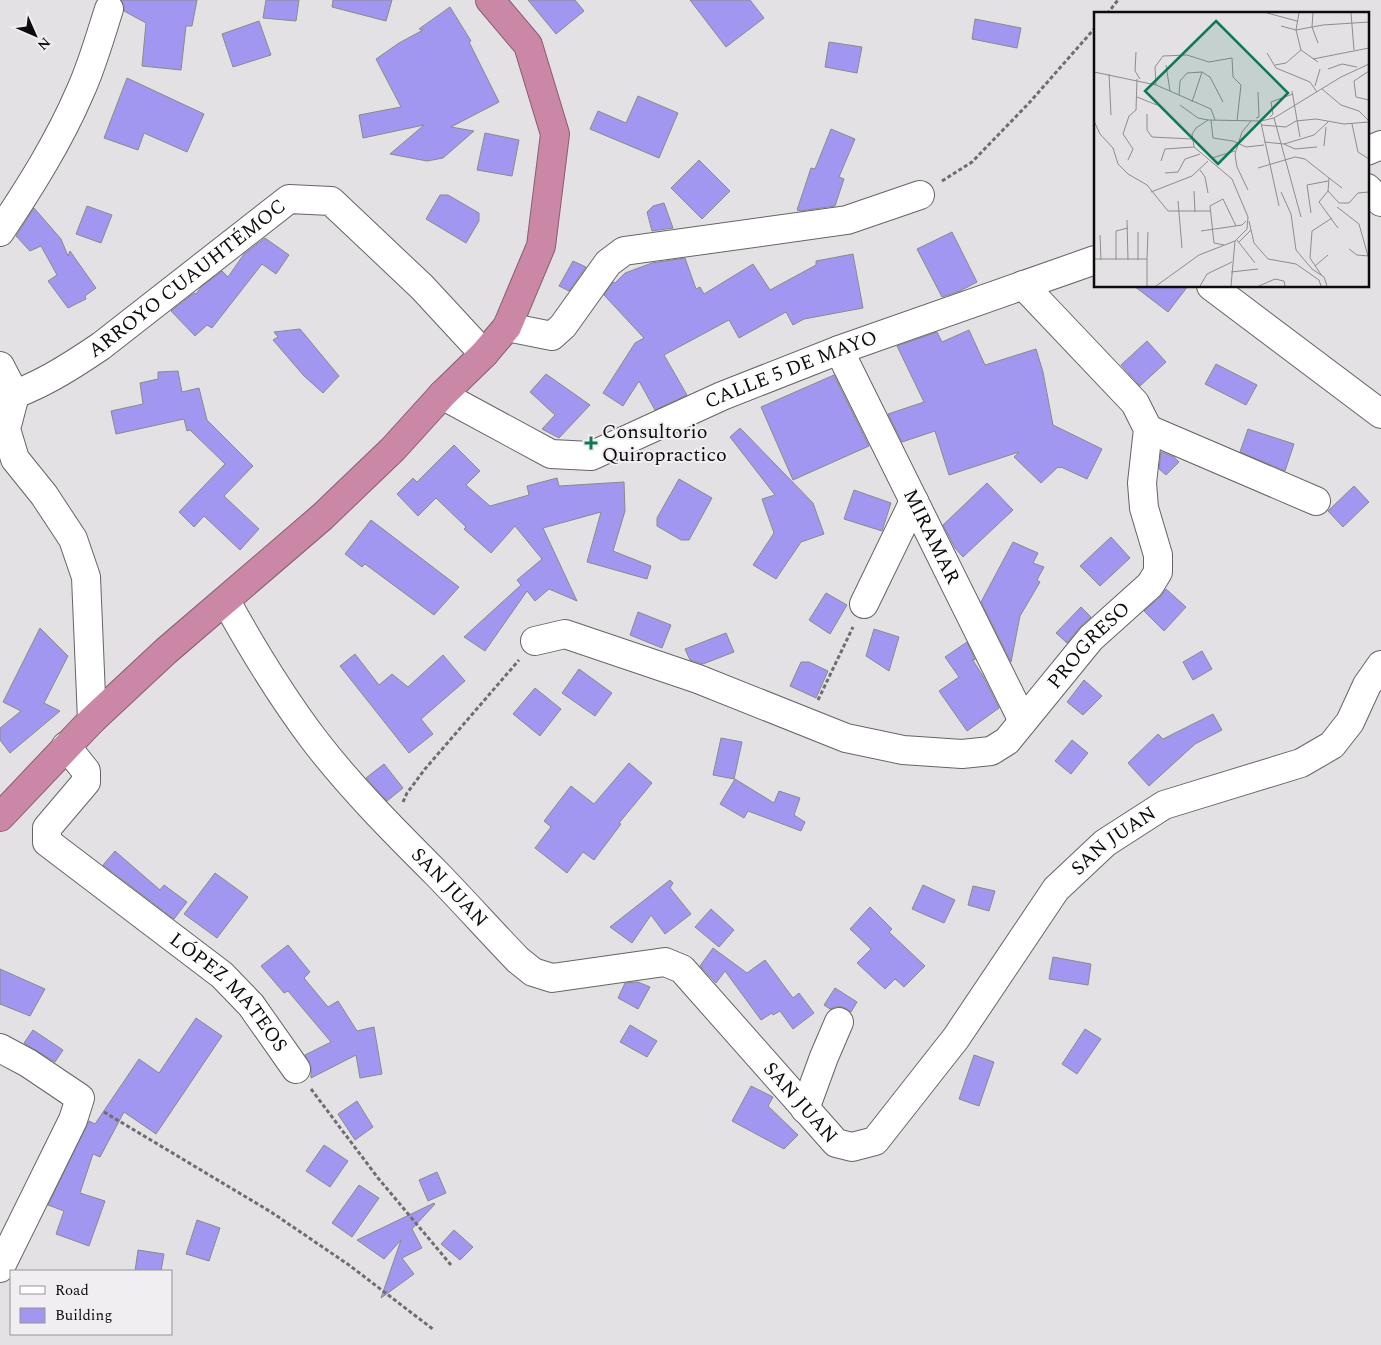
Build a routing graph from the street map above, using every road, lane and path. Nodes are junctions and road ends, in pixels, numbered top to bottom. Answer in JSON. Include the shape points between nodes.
{"nodes":[{"id":1,"x":490,"y":0,"type":"edge"},
{"id":2,"x":1118,"y":0,"type":"edge"},
{"id":3,"x":109,"y":9,"type":"dead end"},
{"id":4,"x":1109,"y":12,"type":"edge"},
{"id":5,"x":1094,"y":29,"type":"edge"},
{"id":6,"x":1381,"y":145,"type":"edge"},
{"id":7,"x":1368,"y":151,"type":"edge"},
{"id":8,"x":1368,"y":189,"type":"edge"},
{"id":9,"x":920,"y":195,"type":"joint"},
{"id":10,"x":1381,"y":202,"type":"edge"},
{"id":11,"x":0,"y":232,"type":"edge"},
{"id":12,"x":1094,"y":260,"type":"edge"},
{"id":13,"x":1023,"y":285,"type":"junction"},
{"id":14,"x":1214,"y":288,"type":"edge"},
{"id":15,"x":506,"y":327,"type":"junction"},
{"id":16,"x":839,"y":350,"type":"junction"},
{"id":17,"x":484,"y":354,"type":"junction"},
{"id":18,"x":0,"y":366,"type":"edge"},
{"id":19,"x":442,"y":395,"type":"junction"},
{"id":20,"x":8,"y":397,"type":"edge"},
{"id":21,"x":1381,"y":414,"type":"edge"},
{"id":22,"x":1148,"y":429,"type":"junction"},
{"id":23,"x":914,"y":501,"type":"junction"},
{"id":24,"x":1316,"y":501,"type":"dead end"},
{"id":25,"x":226,"y":601,"type":"junction"},
{"id":26,"x":864,"y":604,"type":"joint"},
{"id":27,"x":535,"y":641,"type":"joint"},
{"id":28,"x":1381,"y":665,"type":"edge"},
{"id":29,"x":92,"y":720,"type":"junction"},
{"id":30,"x":1023,"y":721,"type":"junction"},
{"id":31,"x":807,"y":722,"type":"junction"},
{"id":32,"x":66,"y":746,"type":"junction"},
{"id":33,"x":0,"y":817,"type":"edge"},
{"id":34,"x":392,"y":828,"type":"junction"},
{"id":35,"x":839,"y":1022,"type":"dead end"},
{"id":36,"x":0,"y":1048,"type":"edge"},
{"id":37,"x":296,"y":1069,"type":"joint"},
{"id":38,"x":76,"y":1109,"type":"junction"},
{"id":39,"x":805,"y":1109,"type":"junction"},
{"id":40,"x":451,"y":1265,"type":"dead end"},
{"id":41,"x":0,"y":1268,"type":"edge"},
{"id":42,"x":434,"y":1330,"type":"dead end"}],
"edges":[{"from":1,"to":15,"type":"highway","via":[[528,45],[555,134],[541,246]]},
{"from":2,"to":4,"type":"path"},
{"from":3,"to":11,"type":"street","via":[[80,91],[62,130]]},
{"from":5,"to":9,"type":"path","via":[[972,162]]},
{"from":6,"to":7,"type":"street"},
{"from":8,"to":10,"type":"street"},
{"from":9,"to":15,"type":"street","via":[[848,220],[624,251],[608,263],[563,326],[552,336]]},
{"from":12,"to":13,"type":"street","name":"CALLE 5 DE MAYO"},
{"from":13,"to":16,"type":"street","name":"CALLE 5 DE MAYO"},
{"from":13,"to":22,"type":"street","via":[[1135,403]]},
{"from":14,"to":21,"type":"street"},
{"from":15,"to":17,"type":"highway"},
{"from":16,"to":19,"type":"street","name":"CALLE 5 DE MAYO","via":[[722,396],[591,456],[551,454]]},
{"from":16,"to":23,"type":"street","name":"MIRAMAR"},
{"from":17,"to":19,"type":"highway"},
{"from":17,"to":20,"type":"street","name":"ARROYO CUAUHTÉMOC","via":[[422,287],[331,201],[289,199],[102,346],[70,367]]},
{"from":18,"to":20,"type":"street"},
{"from":19,"to":25,"type":"highway","via":[[386,456]]},
{"from":20,"to":29,"type":"street","via":[[6,429],[15,459],[73,539],[86,577]]},
{"from":22,"to":24,"type":"street"},
{"from":22,"to":30,"type":"street","name":"PROGRESO","via":[[1142,483],[1144,508],[1158,555],[1158,572],[1150,585],[1091,638]]},
{"from":23,"to":26,"type":"street"},
{"from":23,"to":30,"type":"street","name":"MIRAMAR"},
{"from":25,"to":29,"type":"highway"},
{"from":25,"to":34,"type":"street","name":"SAN JUAN","via":[[263,665],[316,741]]},
{"from":26,"to":31,"type":"path"},
{"from":27,"to":31,"type":"street","name":"PROGRESO","via":[[565,634],[698,679]]},
{"from":27,"to":34,"type":"path","via":[[425,769],[407,793]]},
{"from":28,"to":39,"type":"street","name":"SAN JUAN","via":[[1367,685],[1350,722],[1332,745],[1301,763],[1164,805],[1105,843],[1056,889],[956,1038],[875,1141],[852,1148],[836,1143]]},
{"from":29,"to":32,"type":"highway"},
{"from":30,"to":31,"type":"street","name":"PROGRESO","via":[[1007,741],[991,751],[962,754],[904,750],[846,738]]},
{"from":32,"to":33,"type":"highway"},
{"from":32,"to":37,"type":"street","name":"LÓPEZ MATEOS","via":[[86,771],[86,782],[47,828],[46,842],[222,975],[251,1005]]},
{"from":34,"to":39,"type":"street","name":"SAN JUAN","via":[[533,972],[552,978],[665,962],[682,969]]},
{"from":35,"to":39,"type":"street"},
{"from":36,"to":38,"type":"street","via":[[28,1063]]},
{"from":37,"to":40,"type":"path","name":"LÓPEZ MATEOS","via":[[378,1178]]},
{"from":38,"to":41,"type":"street"},
{"from":38,"to":42,"type":"path","via":[[270,1212],[349,1265]]}]}
